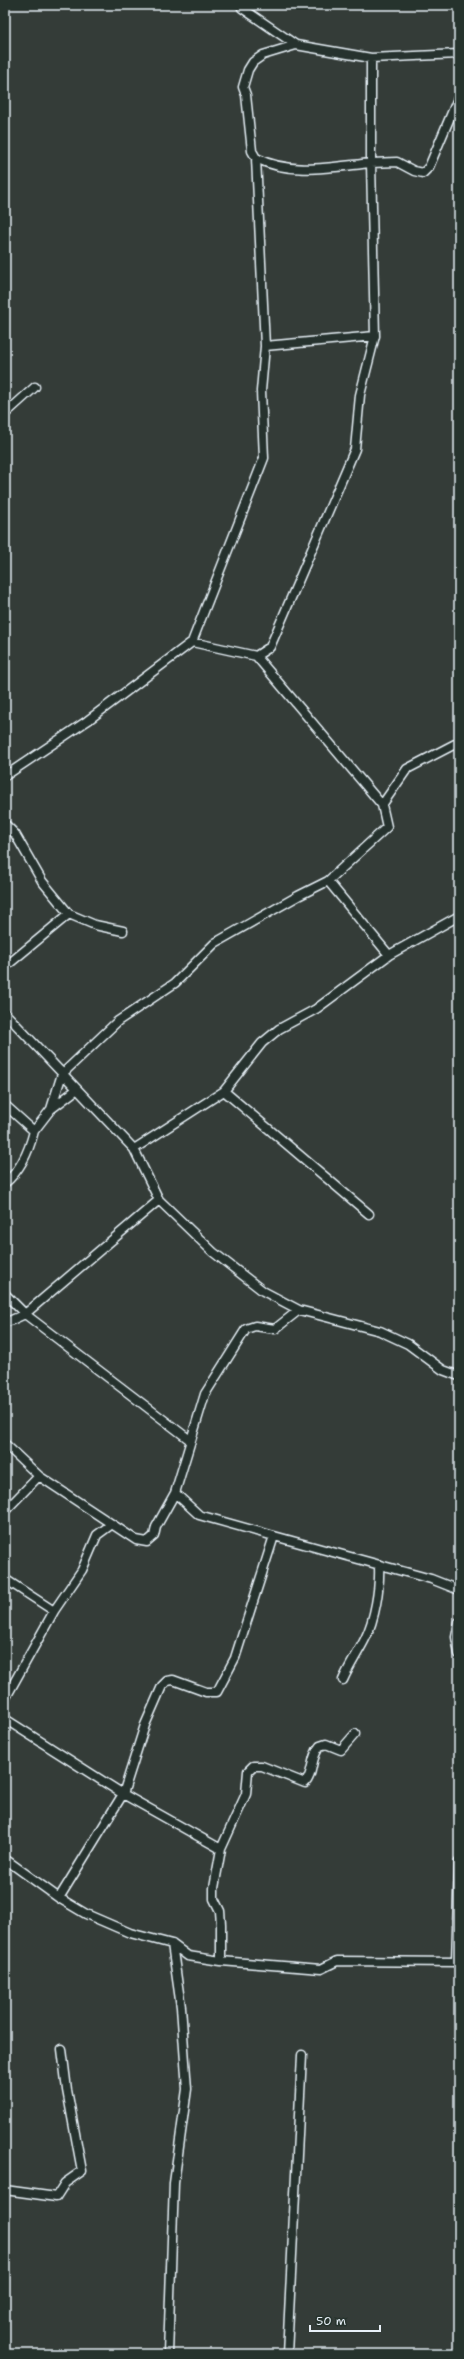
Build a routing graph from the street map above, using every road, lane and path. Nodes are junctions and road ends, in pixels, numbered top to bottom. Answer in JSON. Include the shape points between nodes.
{"nodes":[{"id":1,"x":241,"y":5,"type":"edge"},
{"id":2,"x":296,"y":45,"type":"junction"},
{"id":3,"x":459,"y":54,"type":"edge"},
{"id":4,"x":372,"y":58,"type":"junction"},
{"id":5,"x":459,"y":96,"type":"edge"},
{"id":6,"x":256,"y":158,"type":"junction"},
{"id":7,"x":371,"y":163,"type":"junction"},
{"id":8,"x":375,"y":336,"type":"junction"},
{"id":9,"x":265,"y":346,"type":"junction"},
{"id":10,"x":35,"y":387,"type":"dead end"},
{"id":11,"x":5,"y":414,"type":"edge"},
{"id":12,"x":192,"y":642,"type":"junction"},
{"id":13,"x":256,"y":656,"type":"junction"},
{"id":14,"x":459,"y":742,"type":"edge"},
{"id":15,"x":5,"y":776,"type":"edge"},
{"id":16,"x":382,"y":805,"type":"junction"},
{"id":17,"x":5,"y":824,"type":"edge"},
{"id":18,"x":328,"y":882,"type":"junction"},
{"id":19,"x":69,"y":914,"type":"junction"},
{"id":20,"x":459,"y":916,"type":"edge"},
{"id":21,"x":123,"y":931,"type":"dead end"},
{"id":22,"x":389,"y":955,"type":"junction"},
{"id":23,"x":5,"y":967,"type":"edge"},
{"id":24,"x":5,"y":1013,"type":"edge"},
{"id":25,"x":62,"y":1074,"type":"junction"},
{"id":26,"x":76,"y":1090,"type":"junction"},
{"id":27,"x":224,"y":1091,"type":"junction"},
{"id":28,"x":5,"y":1104,"type":"edge"},
{"id":29,"x":51,"y":1109,"type":"junction"},
{"id":30,"x":34,"y":1131,"type":"junction"},
{"id":31,"x":134,"y":1149,"type":"junction"},
{"id":32,"x":5,"y":1183,"type":"edge"},
{"id":33,"x":160,"y":1200,"type":"junction"},
{"id":34,"x":369,"y":1214,"type":"dead end"},
{"id":35,"x":5,"y":1294,"type":"edge"},
{"id":36,"x":299,"y":1310,"type":"junction"},
{"id":37,"x":25,"y":1314,"type":"junction"},
{"id":38,"x":5,"y":1323,"type":"edge"},
{"id":39,"x":459,"y":1376,"type":"edge"},
{"id":40,"x":190,"y":1440,"type":"junction"},
{"id":41,"x":5,"y":1444,"type":"edge"},
{"id":42,"x":39,"y":1476,"type":"junction"},
{"id":43,"x":175,"y":1493,"type":"junction"},
{"id":44,"x":5,"y":1511,"type":"edge"},
{"id":45,"x":112,"y":1524,"type":"junction"},
{"id":46,"x":274,"y":1536,"type":"junction"},
{"id":47,"x":379,"y":1566,"type":"junction"},
{"id":48,"x":5,"y":1579,"type":"edge"},
{"id":49,"x":459,"y":1590,"type":"edge"},
{"id":50,"x":54,"y":1611,"type":"junction"},
{"id":51,"x":459,"y":1622,"type":"edge"},
{"id":52,"x":459,"y":1654,"type":"edge"},
{"id":53,"x":343,"y":1680,"type":"dead end"},
{"id":54,"x":5,"y":1699,"type":"edge"},
{"id":55,"x":5,"y":1719,"type":"edge"},
{"id":56,"x":355,"y":1734,"type":"dead end"},
{"id":57,"x":123,"y":1794,"type":"junction"},
{"id":58,"x":221,"y":1849,"type":"junction"},
{"id":59,"x":5,"y":1859,"type":"edge"},
{"id":60,"x":459,"y":1862,"type":"edge"},
{"id":61,"x":59,"y":1898,"type":"junction"},
{"id":62,"x":172,"y":1944,"type":"junction"},
{"id":63,"x":221,"y":1961,"type":"junction"},
{"id":64,"x":457,"y":1962,"type":"edge"},
{"id":65,"x":62,"y":2049,"type":"dead end"},
{"id":66,"x":302,"y":2055,"type":"dead end"},
{"id":67,"x":5,"y":2190,"type":"edge"},
{"id":68,"x":168,"y":2354,"type":"edge"},
{"id":69,"x":287,"y":2354,"type":"edge"}],
"edges":[{"from":1,"to":2,"type":"street"},
{"from":2,"to":4,"type":"street"},
{"from":2,"to":6,"type":"street","via":[[263,55],[253,62],[248,70],[243,87],[252,151]]},
{"from":3,"to":4,"type":"street"},
{"from":4,"to":7,"type":"street"},
{"from":5,"to":7,"type":"street","via":[[429,167],[423,172],[414,171],[397,162]]},
{"from":6,"to":7,"type":"street","via":[[283,168]]},
{"from":6,"to":9,"type":"street"},
{"from":7,"to":8,"type":"street"},
{"from":8,"to":9,"type":"street"},
{"from":8,"to":13,"type":"street","via":[[360,395],[354,449],[270,647]]},
{"from":9,"to":12,"type":"street","via":[[261,391],[264,458]]},
{"from":10,"to":11,"type":"street"},
{"from":12,"to":13,"type":"street"},
{"from":12,"to":15,"type":"street","via":[[87,721]]},
{"from":13,"to":16,"type":"street"},
{"from":14,"to":16,"type":"street","via":[[407,769]]},
{"from":16,"to":18,"type":"street","via":[[387,827]]},
{"from":17,"to":19,"type":"street","via":[[15,834],[42,880]]},
{"from":18,"to":22,"type":"street"},
{"from":18,"to":25,"type":"street","via":[[215,943],[174,983],[118,1021]]},
{"from":19,"to":21,"type":"street","via":[[95,925]]},
{"from":19,"to":23,"type":"street"},
{"from":20,"to":22,"type":"street"},
{"from":22,"to":27,"type":"street","via":[[316,1009],[279,1029],[262,1043]]},
{"from":24,"to":25,"type":"street"},
{"from":25,"to":26,"type":"street"},
{"from":25,"to":29,"type":"street"},
{"from":26,"to":29,"type":"street"},
{"from":26,"to":31,"type":"street"},
{"from":27,"to":31,"type":"street"},
{"from":27,"to":34,"type":"street"},
{"from":28,"to":30,"type":"street"},
{"from":29,"to":30,"type":"street"},
{"from":30,"to":32,"type":"street","via":[[29,1149],[14,1176]]},
{"from":31,"to":33,"type":"street"},
{"from":33,"to":36,"type":"street","via":[[213,1252],[263,1291]]},
{"from":33,"to":37,"type":"street"},
{"from":35,"to":37,"type":"street"},
{"from":36,"to":39,"type":"street","via":[[380,1331],[408,1344],[443,1370]]},
{"from":36,"to":40,"type":"street","via":[[275,1330],[255,1326],[246,1329],[205,1394]]},
{"from":37,"to":38,"type":"street"},
{"from":37,"to":40,"type":"street"},
{"from":40,"to":43,"type":"street"},
{"from":41,"to":42,"type":"street"},
{"from":42,"to":44,"type":"street"},
{"from":42,"to":45,"type":"street"},
{"from":43,"to":45,"type":"street","via":[[156,1526],[154,1536],[147,1542],[136,1540]]},
{"from":43,"to":46,"type":"street","via":[[199,1515]]},
{"from":45,"to":50,"type":"street","via":[[97,1535],[82,1570]]},
{"from":46,"to":47,"type":"street"},
{"from":46,"to":57,"type":"street","via":[[235,1658],[221,1687],[217,1692],[211,1693],[172,1680],[162,1686],[145,1724]]},
{"from":47,"to":49,"type":"street","via":[[431,1579]]},
{"from":47,"to":53,"type":"street","via":[[380,1588],[366,1638]]},
{"from":48,"to":50,"type":"street"},
{"from":50,"to":54,"type":"street"},
{"from":51,"to":52,"type":"street","via":[[456,1637]]},
{"from":55,"to":57,"type":"street"},
{"from":56,"to":58,"type":"street","via":[[346,1747],[340,1750],[326,1744],[320,1746],[305,1783],[262,1766],[253,1766],[248,1771],[246,1794]]},
{"from":57,"to":58,"type":"street"},
{"from":57,"to":61,"type":"street"},
{"from":58,"to":63,"type":"street","via":[[214,1888],[214,1899],[220,1911]]},
{"from":59,"to":61,"type":"street"},
{"from":60,"to":64,"type":"street"},
{"from":61,"to":62,"type":"street","via":[[86,1914],[130,1933]]},
{"from":62,"to":63,"type":"street","via":[[188,1956]]},
{"from":62,"to":68,"type":"street","via":[[181,2007],[186,2089],[174,2183]]},
{"from":63,"to":64,"type":"street","via":[[321,1968],[337,1961]]},
{"from":65,"to":67,"type":"street","via":[[66,2090],[82,2170],[65,2182],[56,2197]]},
{"from":66,"to":69,"type":"street"}]}
